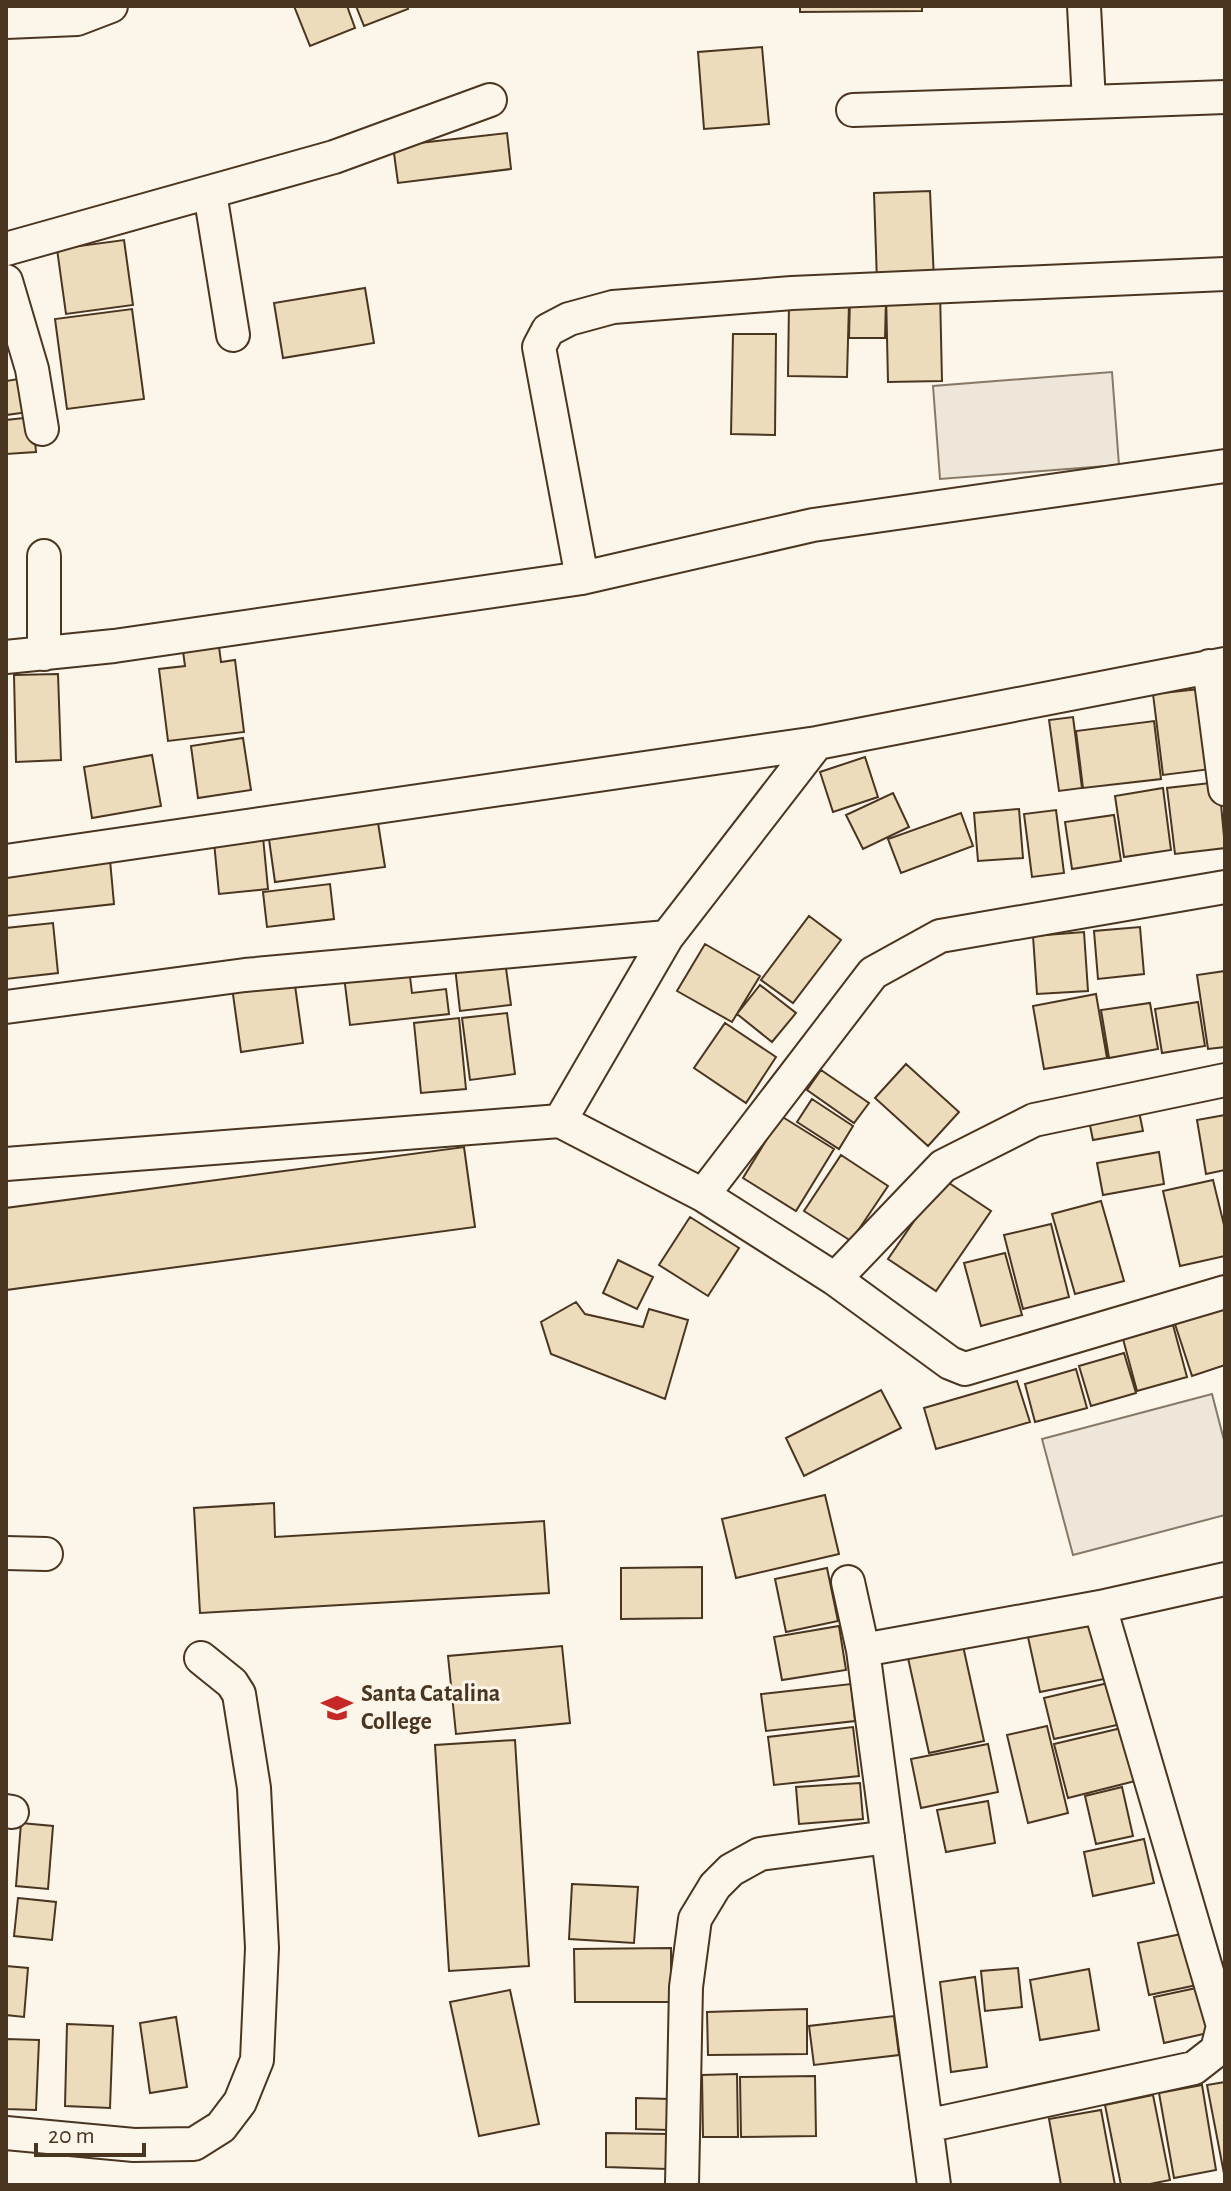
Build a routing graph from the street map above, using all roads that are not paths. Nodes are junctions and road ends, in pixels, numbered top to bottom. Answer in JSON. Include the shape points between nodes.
{"nodes":[{"id":1,"x":111,"y":6,"type":"edge"},
{"id":2,"x":1084,"y":6,"type":"edge"},
{"id":3,"x":6,"y":22,"type":"edge"},
{"id":4,"x":1225,"y":97,"type":"edge"},
{"id":5,"x":490,"y":100,"type":"dead end"},
{"id":6,"x":1089,"y":102,"type":"junction"},
{"id":7,"x":853,"y":110,"type":"dead end"},
{"id":8,"x":210,"y":193,"type":"junction"},
{"id":9,"x":6,"y":249,"type":"edge"},
{"id":10,"x":1225,"y":274,"type":"edge"},
{"id":11,"x":6,"y":281,"type":"edge"},
{"id":12,"x":233,"y":335,"type":"dead end"},
{"id":13,"x":42,"y":429,"type":"dead end"},
{"id":14,"x":1225,"y":466,"type":"edge"},
{"id":15,"x":44,"y":556,"type":"dead end"},
{"id":16,"x":582,"y":578,"type":"junction"},
{"id":17,"x":44,"y":654,"type":"junction"},
{"id":18,"x":6,"y":657,"type":"edge"},
{"id":19,"x":1217,"y":665,"type":"edge"},
{"id":20,"x":817,"y":743,"type":"junction"},
{"id":21,"x":1225,"y":789,"type":"edge"},
{"id":22,"x":6,"y":861,"type":"edge"},
{"id":23,"x":1225,"y":887,"type":"edge"},
{"id":24,"x":667,"y":937,"type":"junction"},
{"id":25,"x":6,"y":1007,"type":"edge"},
{"id":26,"x":1225,"y":1080,"type":"edge"},
{"id":27,"x":560,"y":1121,"type":"junction"},
{"id":28,"x":6,"y":1164,"type":"edge"},
{"id":29,"x":703,"y":1195,"type":"junction"},
{"id":30,"x":835,"y":1279,"type":"junction"},
{"id":31,"x":1225,"y":1292,"type":"edge"},
{"id":32,"x":6,"y":1553,"type":"edge"},
{"id":33,"x":46,"y":1554,"type":"dead end"},
{"id":34,"x":1225,"y":1579,"type":"edge"},
{"id":35,"x":848,"y":1582,"type":"dead end"},
{"id":36,"x":1100,"y":1607,"type":"junction"},
{"id":37,"x":863,"y":1650,"type":"junction"},
{"id":38,"x":201,"y":1658,"type":"dead end"},
{"id":39,"x":888,"y":1837,"type":"junction"},
{"id":40,"x":926,"y":2126,"type":"junction"},
{"id":41,"x":6,"y":2133,"type":"edge"},
{"id":42,"x":682,"y":2185,"type":"edge"},
{"id":43,"x":934,"y":2185,"type":"edge"}],
"edges":[{"from":1,"to":3,"type":"street","via":[[77,19]]},
{"from":2,"to":6,"type":"street"},
{"from":4,"to":6,"type":"street"},
{"from":5,"to":8,"type":"street","via":[[334,157]]},
{"from":6,"to":7,"type":"street"},
{"from":8,"to":9,"type":"street"},
{"from":8,"to":12,"type":"street"},
{"from":10,"to":16,"type":"street","via":[[792,293],[613,307],[569,319],[548,330],[539,347]]},
{"from":11,"to":13,"type":"street","via":[[32,369]]},
{"from":14,"to":16,"type":"street","via":[[813,525]]},
{"from":15,"to":17,"type":"street"},
{"from":16,"to":17,"type":"street"},
{"from":17,"to":18,"type":"street"},
{"from":19,"to":20,"type":"street"},
{"from":19,"to":21,"type":"street"},
{"from":20,"to":22,"type":"street"},
{"from":20,"to":24,"type":"street"},
{"from":23,"to":29,"type":"street","via":[[940,936],[873,973]]},
{"from":24,"to":25,"type":"street","via":[[245,975]]},
{"from":24,"to":27,"type":"street"},
{"from":26,"to":30,"type":"street","via":[[1034,1120],[943,1166]]},
{"from":27,"to":28,"type":"street"},
{"from":27,"to":29,"type":"street"},
{"from":29,"to":30,"type":"street"},
{"from":30,"to":31,"type":"street","via":[[965,1369]]},
{"from":32,"to":33,"type":"street"},
{"from":34,"to":36,"type":"street"},
{"from":35,"to":37,"type":"street"},
{"from":36,"to":37,"type":"street"},
{"from":36,"to":40,"type":"street","via":[[1223,2026],[1217,2050],[1194,2068]]},
{"from":37,"to":39,"type":"street"},
{"from":38,"to":41,"type":"street","via":[[239,1694],[254,1788],[262,1948],[257,2060],[240,2102],[221,2127],[194,2144],[134,2145]]},
{"from":39,"to":40,"type":"street"},
{"from":39,"to":42,"type":"street","via":[[760,1854],[715,1886],[695,1919],[686,1987]]},
{"from":40,"to":43,"type":"street"}]}
